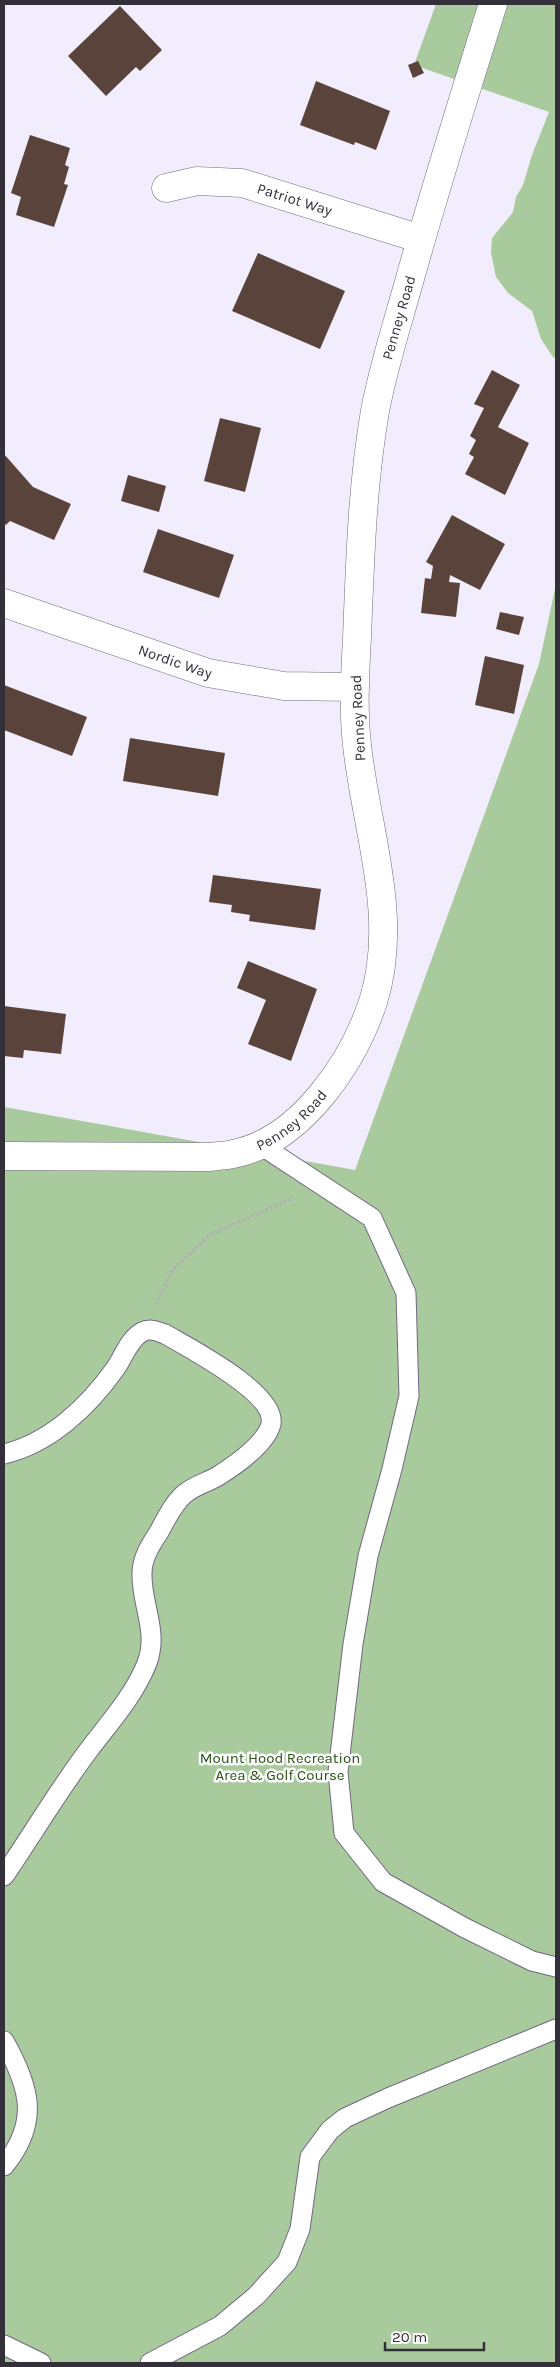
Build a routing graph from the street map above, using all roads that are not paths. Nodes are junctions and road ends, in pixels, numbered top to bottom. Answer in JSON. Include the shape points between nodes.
{"nodes":[{"id":1,"x":493,"y":4,"type":"edge"},
{"id":2,"x":166,"y":188,"type":"dead end"},
{"id":3,"x":421,"y":239,"type":"junction"},
{"id":4,"x":4,"y":603,"type":"edge"},
{"id":5,"x":355,"y":687,"type":"junction"},
{"id":6,"x":259,"y":1144,"type":"junction"},
{"id":7,"x":4,"y":1156,"type":"edge"},
{"id":8,"x":4,"y":1454,"type":"edge"},
{"id":9,"x":4,"y":1876,"type":"edge"},
{"id":10,"x":556,"y":1967,"type":"edge"},
{"id":11,"x":556,"y":2029,"type":"edge"},
{"id":12,"x":4,"y":2041,"type":"edge"},
{"id":13,"x":4,"y":2166,"type":"edge"},
{"id":14,"x":4,"y":2345,"type":"edge"},
{"id":15,"x":41,"y":2363,"type":"edge"},
{"id":16,"x":150,"y":2363,"type":"edge"}],
"edges":[{"from":1,"to":3,"type":"street","name":"Penney Road"},
{"from":2,"to":3,"type":"street","name":"Patriot Way","via":[[197,181],[242,184]]},
{"from":3,"to":5,"type":"street","name":"Penney Road","via":[[374,420],[363,515]]},
{"from":4,"to":5,"type":"street","name":"Nordic Way","via":[[208,673],[284,686]]},
{"from":5,"to":6,"type":"street","name":"Penney Road","via":[[356,744],[384,914],[380,974],[361,1030],[333,1081],[298,1120]]},
{"from":6,"to":7,"type":"street","name":"Penney Road","via":[[235,1154],[208,1157]]},
{"from":6,"to":10,"type":"lane","via":[[372,1218],[406,1293],[409,1396],[368,1556],[353,1644],[338,1772],[344,1833],[384,1882],[465,1928],[532,1961]]},
{"from":8,"to":9,"type":"lane","via":[[38,1442],[56,1430],[103,1385],[144,1331],[165,1334],[236,1378],[264,1402],[271,1423],[249,1454],[218,1476],[187,1492],[159,1531],[148,1550],[142,1573],[152,1628],[147,1662],[115,1717]]},
{"from":11,"to":16,"type":"lane","via":[[388,2098],[345,2118],[330,2130],[310,2157],[300,2229],[287,2262],[256,2296],[220,2326]]},
{"from":12,"to":13,"type":"lane","via":[[22,2075],[28,2112],[19,2144]]},
{"from":14,"to":15,"type":"lane"}]}
